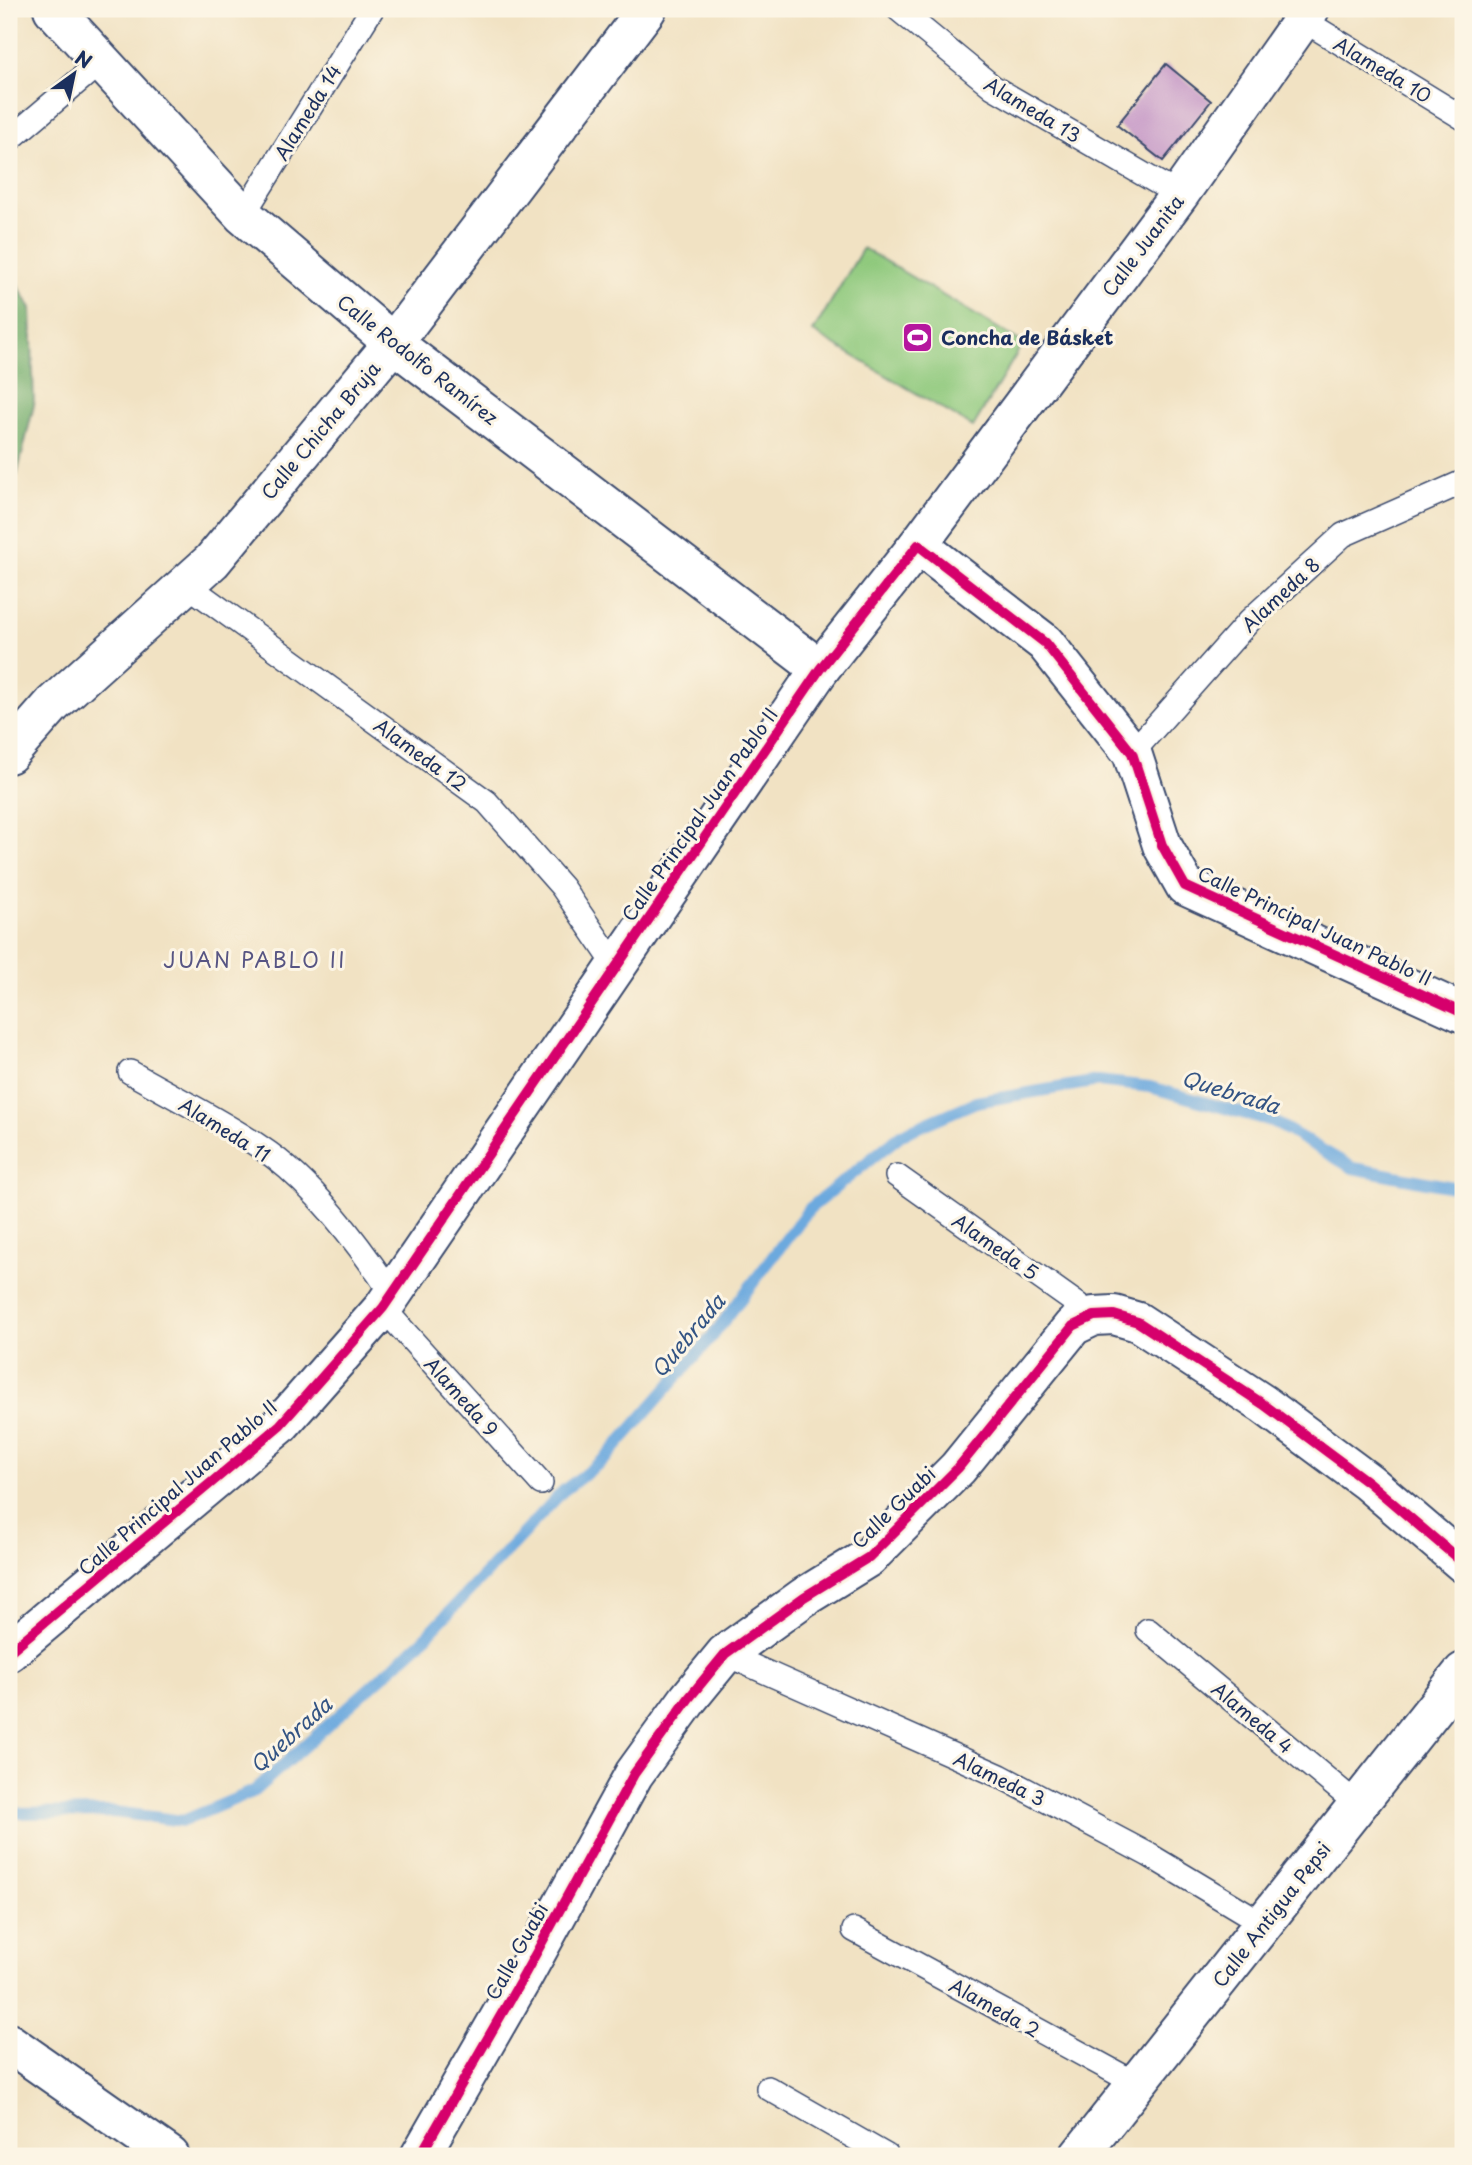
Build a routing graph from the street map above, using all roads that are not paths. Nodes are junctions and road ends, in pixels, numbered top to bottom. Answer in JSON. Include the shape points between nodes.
{"nodes":[{"id":1,"x":54,"y":9,"type":"edge"},
{"id":2,"x":372,"y":9,"type":"edge"},
{"id":3,"x":647,"y":9,"type":"edge"},
{"id":4,"x":898,"y":9,"type":"edge"},
{"id":5,"x":1307,"y":14,"type":"edge"},
{"id":6,"x":102,"y":61,"type":"junction"},
{"id":7,"x":1463,"y":118,"type":"edge"},
{"id":8,"x":9,"y":141,"type":"edge"},
{"id":9,"x":1179,"y":195,"type":"junction"},
{"id":10,"x":243,"y":215,"type":"junction"},
{"id":11,"x":393,"y":343,"type":"junction"},
{"id":12,"x":1463,"y":482,"type":"edge"},
{"id":13,"x":918,"y":545,"type":"junction"},
{"id":14,"x":186,"y":584,"type":"junction"},
{"id":15,"x":820,"y":669,"type":"junction"},
{"id":16,"x":1132,"y":753,"type":"junction"},
{"id":17,"x":9,"y":754,"type":"edge"},
{"id":18,"x":616,"y":966,"type":"junction"},
{"id":19,"x":1463,"y":1013,"type":"edge"},
{"id":20,"x":130,"y":1072,"type":"dead end"},
{"id":21,"x":897,"y":1176,"type":"dead end"},
{"id":22,"x":388,"y":1301,"type":"junction"},
{"id":23,"x":1094,"y":1316,"type":"junction"},
{"id":24,"x":541,"y":1483,"type":"dead end"},
{"id":25,"x":1463,"y":1563,"type":"edge"},
{"id":26,"x":1148,"y":1630,"type":"dead end"},
{"id":27,"x":9,"y":1652,"type":"edge"},
{"id":28,"x":725,"y":1654,"type":"junction"},
{"id":29,"x":1463,"y":1672,"type":"edge"},
{"id":30,"x":1358,"y":1805,"type":"junction"},
{"id":31,"x":1264,"y":1924,"type":"junction"},
{"id":32,"x":854,"y":1930,"type":"dead end"},
{"id":33,"x":9,"y":2043,"type":"edge"},
{"id":34,"x":1137,"y":2084,"type":"junction"},
{"id":35,"x":768,"y":2088,"type":"dead end"},
{"id":36,"x":170,"y":2156,"type":"edge"},
{"id":37,"x":420,"y":2156,"type":"edge"},
{"id":38,"x":887,"y":2156,"type":"edge"},
{"id":39,"x":1079,"y":2156,"type":"edge"}],
"edges":[{"from":1,"to":6,"type":"street","name":"Calle Rodolfo Ramírez"},
{"from":2,"to":10,"type":"lane","name":"Alameda 14"},
{"from":3,"to":11,"type":"street","name":"Calle Chicha Bruja"},
{"from":4,"to":9,"type":"lane","name":"Alameda 13","via":[[993,87]]},
{"from":5,"to":7,"type":"lane","name":"Alameda 10"},
{"from":5,"to":9,"type":"street","name":"Calle Juanita"},
{"from":6,"to":8,"type":"lane"},
{"from":6,"to":10,"type":"street","name":"Calle Rodolfo Ramírez"},
{"from":9,"to":13,"type":"street","name":"Calle Juanita"},
{"from":10,"to":11,"type":"street","name":"Calle Rodolfo Ramírez"},
{"from":11,"to":14,"type":"street","name":"Calle Chicha Bruja","via":[[212,561]]},
{"from":11,"to":15,"type":"street","name":"Calle Rodolfo Ramírez"},
{"from":12,"to":16,"type":"lane","name":"Alameda 8","via":[[1343,536],[1250,620]]},
{"from":13,"to":15,"type":"street","name":"Calle Principal Juan Pablo II"},
{"from":13,"to":16,"type":"street","name":"Calle Principal Juan Pablo II","via":[[1045,643]]},
{"from":14,"to":17,"type":"street","name":"Calle Chicha Bruja","via":[[53,704]]},
{"from":14,"to":18,"type":"lane","name":"Alameda 12","via":[[487,802],[562,887]]},
{"from":15,"to":18,"type":"street","name":"Calle Principal Juan Pablo II"},
{"from":16,"to":19,"type":"street","name":"Calle Principal Juan Pablo II","via":[[1162,845],[1185,886]]},
{"from":18,"to":22,"type":"street","name":"Calle Principal Juan Pablo II"},
{"from":20,"to":22,"type":"lane","name":"Alameda 11","via":[[262,1148],[315,1194],[367,1256]]},
{"from":21,"to":23,"type":"lane","name":"Alameda 5"},
{"from":22,"to":24,"type":"lane","name":"Alameda 9"},
{"from":22,"to":27,"type":"street","name":"Calle Principal Juan Pablo II","via":[[279,1425]]},
{"from":23,"to":25,"type":"street","via":[[1114,1314],[1138,1322],[1263,1404],[1368,1482]]},
{"from":23,"to":28,"type":"street","name":"Calle Guabi","via":[[1073,1326],[958,1468],[869,1557]]},
{"from":26,"to":30,"type":"lane","name":"Alameda 4"},
{"from":28,"to":31,"type":"lane","name":"Alameda 3","via":[[1000,1776],[1149,1855]]},
{"from":28,"to":37,"type":"street","name":"Calle Guabi","via":[[634,1774]]},
{"from":29,"to":30,"type":"street","name":"Calle Antigua Pepsi"},
{"from":30,"to":31,"type":"street","name":"Calle Antigua Pepsi"},
{"from":31,"to":34,"type":"street","name":"Calle Antigua Pepsi"},
{"from":32,"to":34,"type":"lane","name":"Alameda 2"},
{"from":33,"to":36,"type":"street"},
{"from":34,"to":39,"type":"street","name":"Calle Antigua Pepsi"},
{"from":35,"to":38,"type":"lane"}]}
